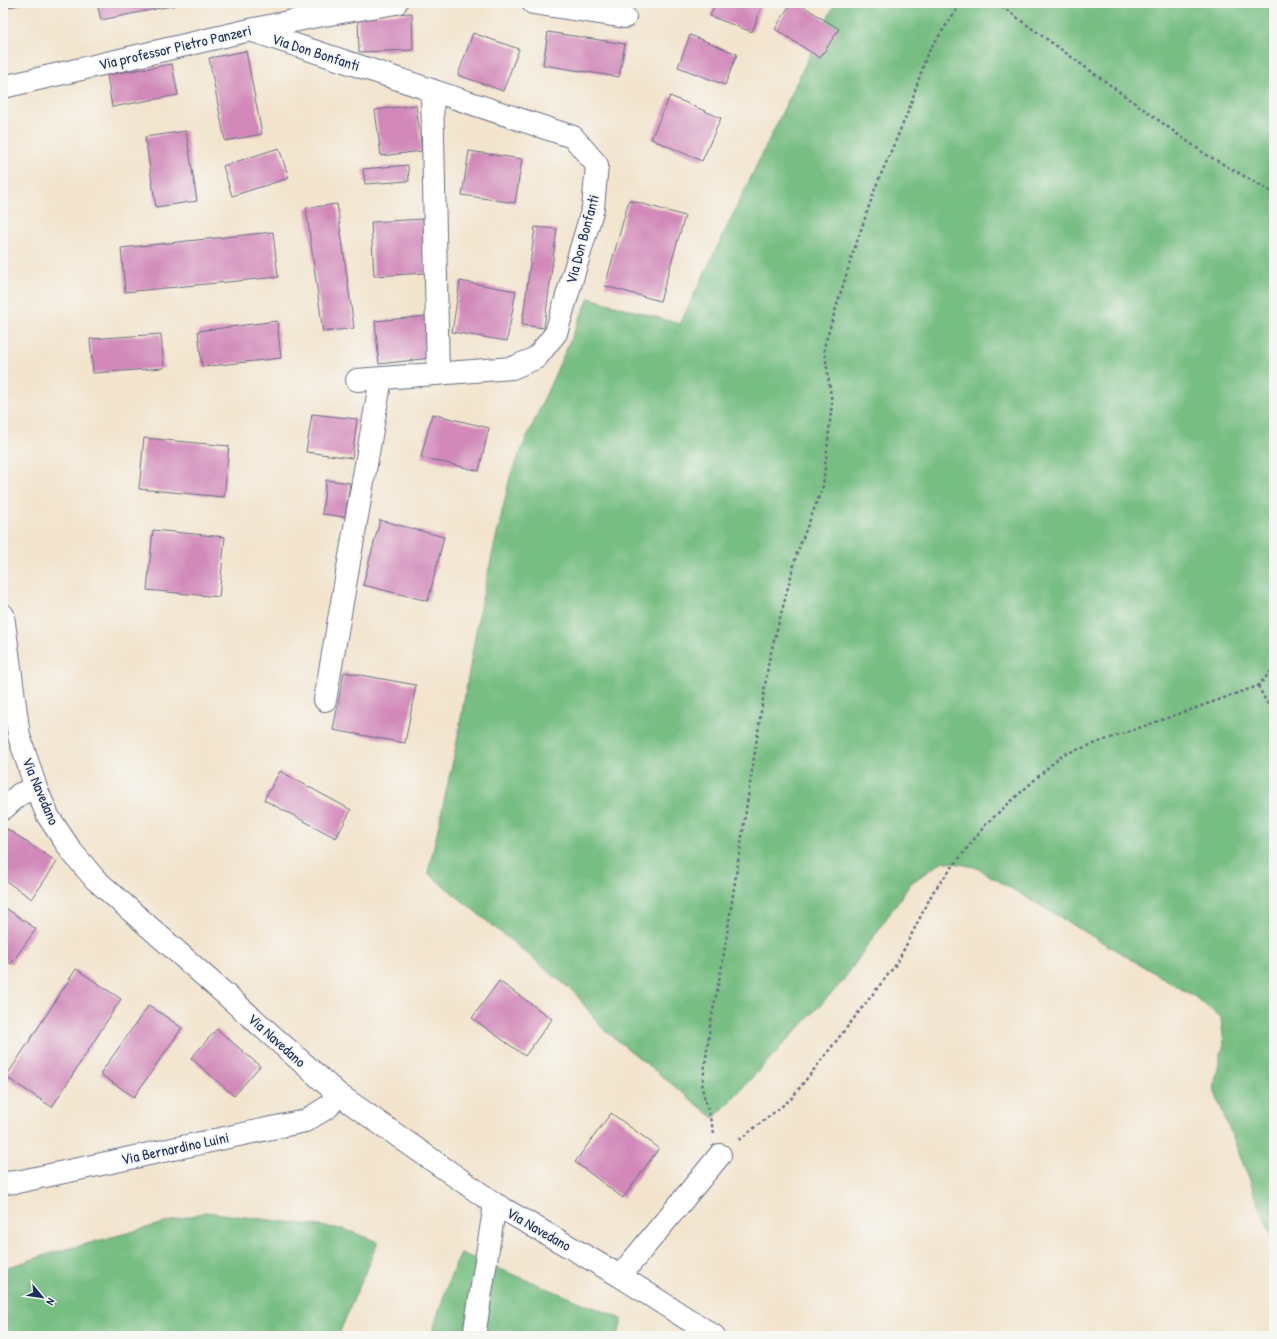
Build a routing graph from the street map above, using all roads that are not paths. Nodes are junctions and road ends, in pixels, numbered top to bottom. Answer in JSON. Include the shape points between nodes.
{"nodes":[{"id":1,"x":396,"y":3,"type":"edge"},
{"id":2,"x":533,"y":3,"type":"edge"},
{"id":3,"x":311,"y":10,"type":"edge"},
{"id":4,"x":625,"y":17,"type":"dead end"},
{"id":5,"x":250,"y":30,"type":"junction"},
{"id":6,"x":3,"y":87,"type":"edge"},
{"id":7,"x":432,"y":90,"type":"junction"},
{"id":8,"x":438,"y":374,"type":"junction"},
{"id":9,"x":381,"y":378,"type":"junction"},
{"id":10,"x":358,"y":380,"type":"dead end"},
{"id":11,"x":3,"y":615,"type":"edge"},
{"id":12,"x":325,"y":700,"type":"dead end"},
{"id":13,"x":36,"y":788,"type":"junction"},
{"id":14,"x":3,"y":809,"type":"edge"},
{"id":15,"x":338,"y":1094,"type":"junction"},
{"id":16,"x":720,"y":1155,"type":"road end"},
{"id":17,"x":3,"y":1183,"type":"edge"},
{"id":18,"x":495,"y":1204,"type":"junction"},
{"id":19,"x":620,"y":1276,"type":"junction"},
{"id":20,"x":474,"y":1336,"type":"edge"},
{"id":21,"x":714,"y":1336,"type":"edge"}],
"edges":[{"from":1,"to":3,"type":"street","name":"Via professor Pietro Panzeri"},
{"from":2,"to":4,"type":"street"},
{"from":3,"to":5,"type":"street","name":"Via professor Pietro Panzeri"},
{"from":5,"to":6,"type":"street","name":"Via professor Pietro Panzeri"},
{"from":5,"to":7,"type":"street","name":"Via Don Bonfanti"},
{"from":7,"to":8,"type":"street"},
{"from":7,"to":8,"type":"street","name":"Via Don Bonfanti","via":[[573,137],[597,164],[593,208],[556,333],[536,358],[512,368]]},
{"from":8,"to":9,"type":"street","name":"Via Don Bonfanti"},
{"from":9,"to":10,"type":"street","name":"Via Don Bonfanti"},
{"from":9,"to":12,"type":"street"},
{"from":11,"to":13,"type":"street","name":"Via Navedano","via":[[19,736]]},
{"from":13,"to":14,"type":"street","via":[[20,794]]},
{"from":13,"to":15,"type":"street","name":"Via Navedano","via":[[48,816],[72,852],[95,879]]},
{"from":15,"to":17,"type":"street","name":"Via Bernardino Luini","via":[[328,1107],[305,1121]]},
{"from":15,"to":18,"type":"street","name":"Via Navedano"},
{"from":16,"to":19,"type":"street"},
{"from":18,"to":19,"type":"street","name":"Via Navedano"},
{"from":18,"to":20,"type":"street"},
{"from":19,"to":21,"type":"street","name":"Via Navedano"}]}
